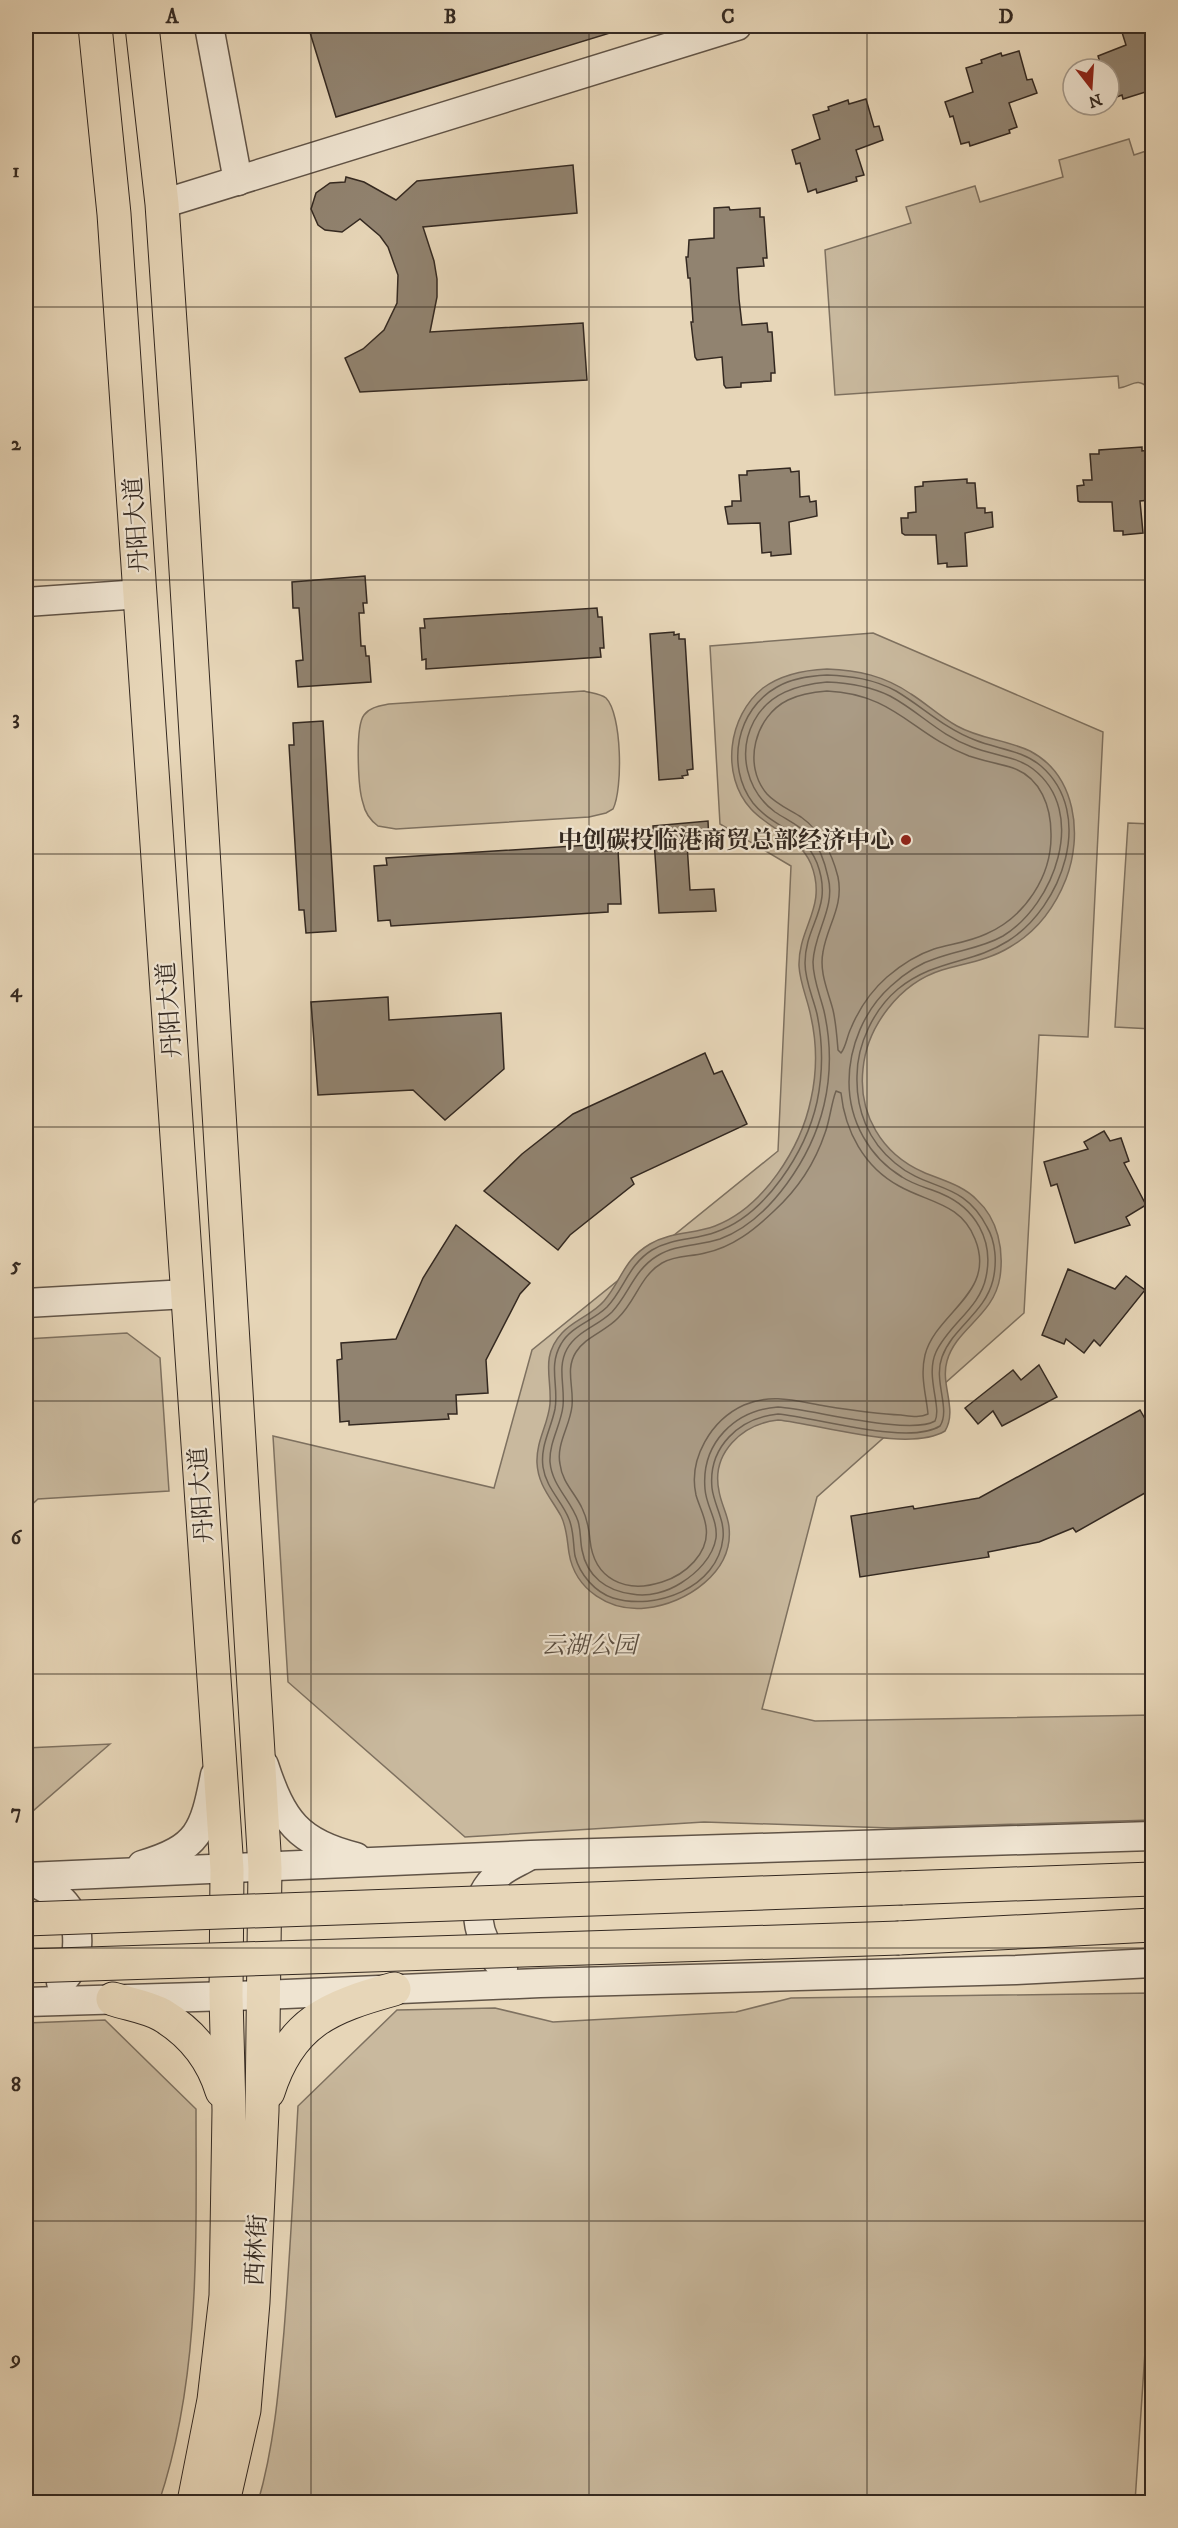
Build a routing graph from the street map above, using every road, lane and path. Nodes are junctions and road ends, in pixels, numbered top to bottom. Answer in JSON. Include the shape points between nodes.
{"nodes":[{"id":1,"x":94,"y":26,"type":"edge"},
{"id":2,"x":142,"y":26,"type":"edge"},
{"id":3,"x":209,"y":26,"type":"edge"},
{"id":4,"x":737,"y":26,"type":"edge"},
{"id":5,"x":238,"y":181,"type":"junction"},
{"id":6,"x":162,"y":204,"type":"junction"},
{"id":7,"x":141,"y":594,"type":"junction"},
{"id":8,"x":26,"y":602,"type":"edge"},
{"id":9,"x":203,"y":844,"type":"junction"},
{"id":10,"x":158,"y":846,"type":"junction"},
{"id":11,"x":225,"y":1214,"type":"junction"},
{"id":12,"x":182,"y":1216,"type":"junction"},
{"id":13,"x":187,"y":1294,"type":"junction"},
{"id":14,"x":26,"y":1304,"type":"edge"},
{"id":15,"x":258,"y":1746,"type":"junction"},
{"id":16,"x":219,"y":1752,"type":"junction"},
{"id":17,"x":1152,"y":1836,"type":"edge"},
{"id":18,"x":531,"y":1856,"type":"junction"},
{"id":19,"x":385,"y":1863,"type":"junction"},
{"id":20,"x":265,"y":1868,"type":"junction"},
{"id":21,"x":227,"y":1869,"type":"junction"},
{"id":22,"x":98,"y":1874,"type":"junction"},
{"id":23,"x":26,"y":1878,"type":"edge"},
{"id":24,"x":1152,"y":1879,"type":"edge"},
{"id":25,"x":26,"y":1919,"type":"edge"},
{"id":26,"x":1152,"y":1925,"type":"edge"},
{"id":27,"x":1152,"y":1964,"type":"edge"},
{"id":28,"x":26,"y":1966,"type":"edge"},
{"id":29,"x":540,"y":1983,"type":"junction"},
{"id":30,"x":394,"y":1989,"type":"junction"},
{"id":31,"x":263,"y":1995,"type":"junction"},
{"id":32,"x":226,"y":1996,"type":"junction"},
{"id":33,"x":113,"y":1999,"type":"junction"},
{"id":34,"x":27,"y":2002,"type":"edge"},
{"id":35,"x":229,"y":2110,"type":"junction"},
{"id":36,"x":262,"y":2111,"type":"junction"},
{"id":37,"x":194,"y":2502,"type":"edge"},
{"id":38,"x":223,"y":2502,"type":"edge"}],
"edges":[{"from":1,"to":7,"type":"main road","name":"丹阳大道","via":[[114,214]]},
{"from":2,"to":6,"type":"main road","name":"丹阳大道"},
{"from":3,"to":5,"type":"street"},
{"from":4,"to":5,"type":"street"},
{"from":5,"to":6,"type":"street"},
{"from":6,"to":9,"type":"main road","name":"丹阳大道"},
{"from":7,"to":8,"type":"street"},
{"from":7,"to":10,"type":"main road","name":"丹阳大道"},
{"from":9,"to":10,"type":"main road"},
{"from":9,"to":11,"type":"main road","name":"丹阳大道"},
{"from":10,"to":12,"type":"main road","name":"丹阳大道"},
{"from":11,"to":12,"type":"main road"},
{"from":11,"to":15,"type":"main road","name":"丹阳大道"},
{"from":12,"to":13,"type":"main road","name":"丹阳大道"},
{"from":13,"to":14,"type":"street"},
{"from":13,"to":16,"type":"main road","name":"丹阳大道"},
{"from":15,"to":19,"type":"street","via":[[288,1821],[329,1850]]},
{"from":15,"to":20,"type":"main road","name":"丹阳大道"},
{"from":16,"to":21,"type":"main road","name":"丹阳大道"},
{"from":16,"to":22,"type":"street","via":[[205,1820],[193,1839],[171,1856]]},
{"from":17,"to":18,"type":"street"},
{"from":18,"to":19,"type":"street"},
{"from":18,"to":29,"type":"street","via":[[502,1871],[485,1888],[478,1921],[493,1957],[507,1972]]},
{"from":19,"to":20,"type":"street"},
{"from":20,"to":21,"type":"street"},
{"from":20,"to":31,"type":"main road","name":"丹阳大道"},
{"from":21,"to":22,"type":"street"},
{"from":21,"to":32,"type":"main road","name":"丹阳大道"},
{"from":22,"to":23,"type":"street"},
{"from":23,"to":34,"type":"street","via":[[48,1888],[64,1902],[76,1922],[78,1938],[76,1959],[65,1978]]},
{"from":24,"to":25,"type":"main road","bridge":true},
{"from":26,"to":28,"type":"main road","bridge":true,"via":[[899,1938]]},
{"from":27,"to":29,"type":"street"},
{"from":29,"to":30,"type":"street"},
{"from":30,"to":31,"type":"street"},
{"from":30,"to":36,"type":"main road","via":[[355,1999],[305,2026],[286,2051]]},
{"from":31,"to":32,"type":"street"},
{"from":31,"to":36,"type":"main road","name":"西林街"},
{"from":32,"to":33,"type":"street"},
{"from":32,"to":35,"type":"main road","name":"西林街"},
{"from":33,"to":34,"type":"street"},
{"from":33,"to":35,"type":"main road","via":[[161,2014],[186,2032],[207,2055]]},
{"from":35,"to":37,"type":"main road","name":"西林街","via":[[226,2296],[214,2400]]},
{"from":36,"to":38,"type":"main road","name":"西林街","via":[[244,2410]]}]}
